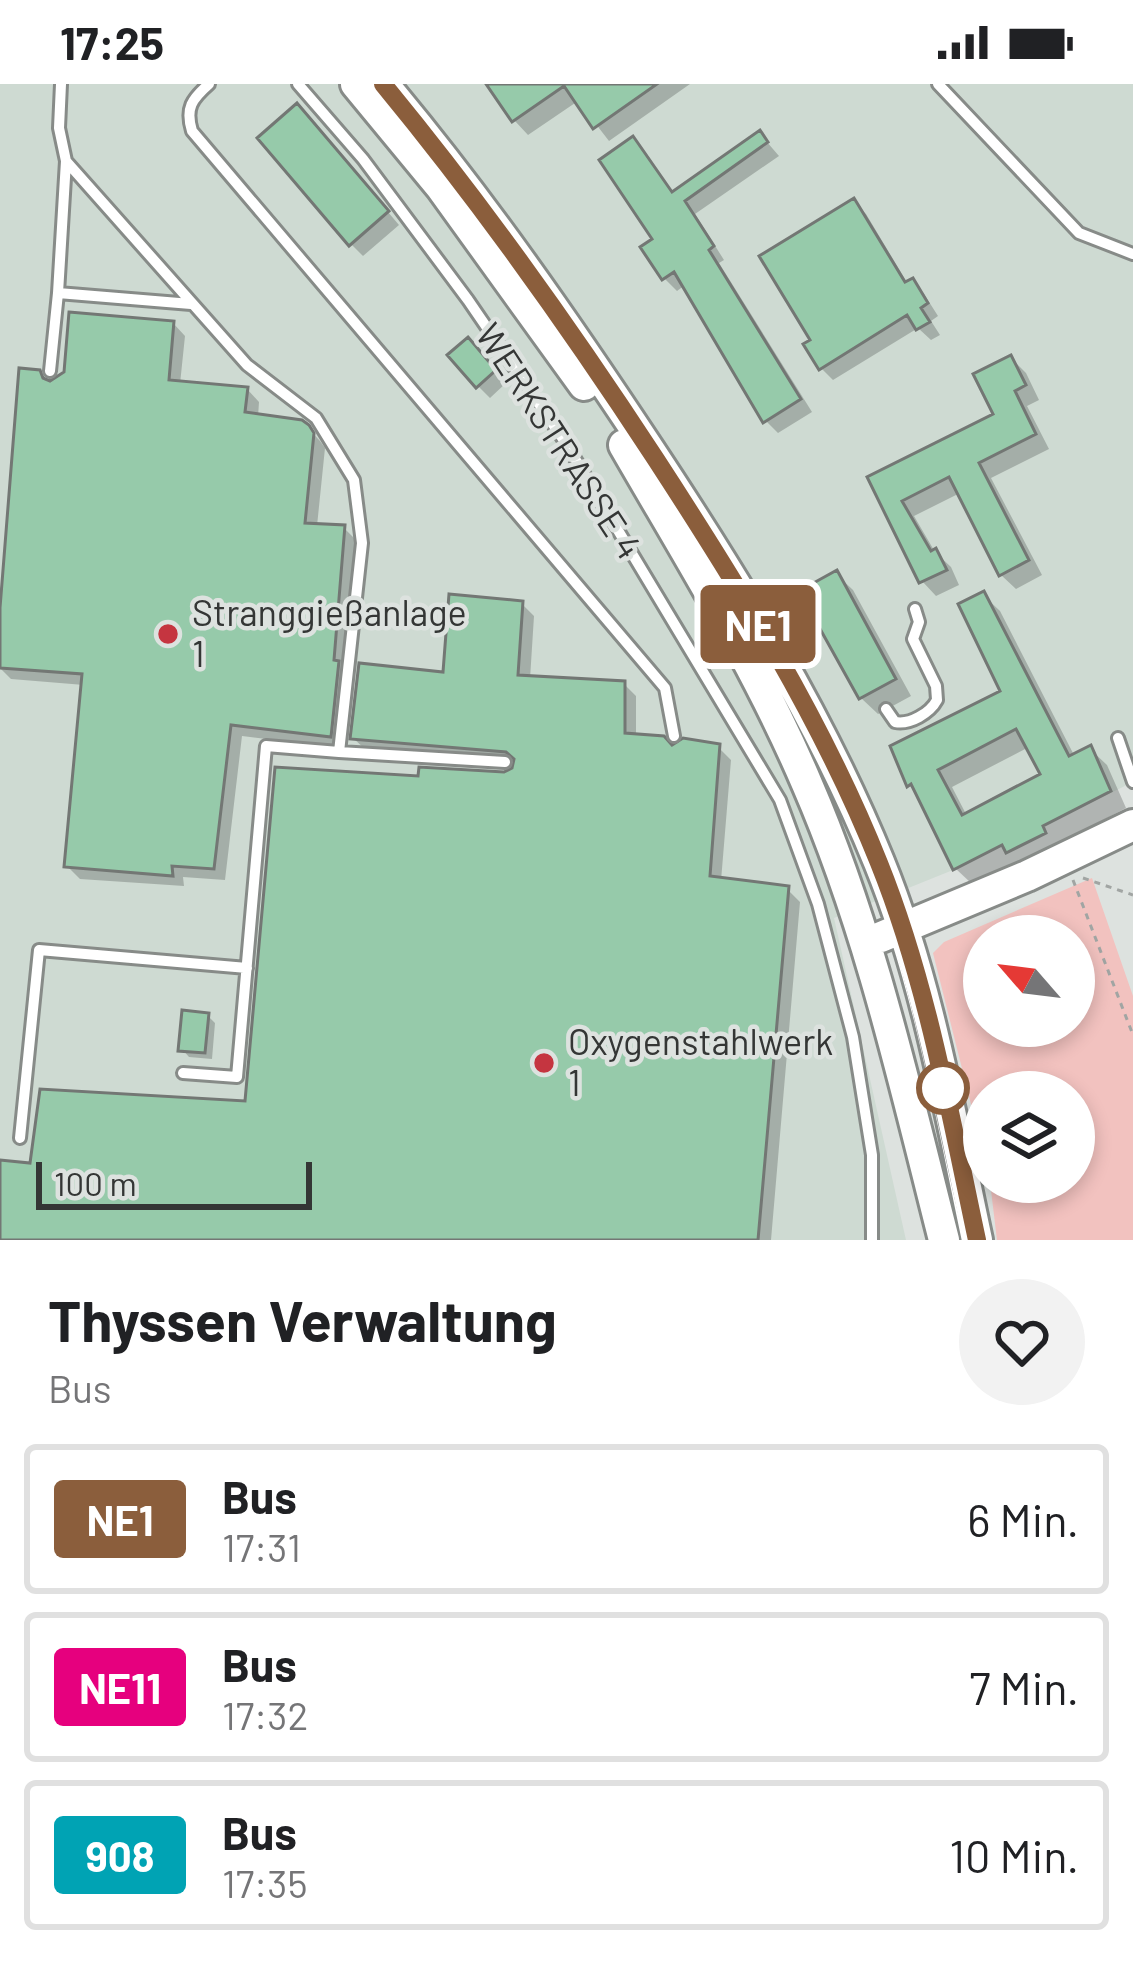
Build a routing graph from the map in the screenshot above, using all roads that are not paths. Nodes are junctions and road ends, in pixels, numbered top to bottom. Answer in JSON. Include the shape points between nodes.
{"nodes":[{"id":1,"x":61,"y":84,"type":"edge"},
{"id":2,"x":209,"y":84,"type":"edge"},
{"id":3,"x":298,"y":84,"type":"edge"},
{"id":4,"x":356,"y":84,"type":"edge"},
{"id":5,"x":383,"y":84,"type":"edge"},
{"id":6,"x":938,"y":84,"type":"edge"},
{"id":7,"x":66,"y":160,"type":"junction"},
{"id":8,"x":1133,"y":254,"type":"edge"},
{"id":9,"x":58,"y":293,"type":"junction"},
{"id":10,"x":191,"y":304,"type":"junction"},
{"id":11,"x":50,"y":370,"type":"dead end"},
{"id":12,"x":916,"y":609,"type":"dead end"},
{"id":13,"x":886,"y":709,"type":"dead end"},
{"id":14,"x":674,"y":736,"type":"dead end"},
{"id":15,"x":1118,"y":738,"type":"dead end"},
{"id":16,"x":339,"y":752,"type":"junction"},
{"id":17,"x":505,"y":762,"type":"dead end"},
{"id":18,"x":1133,"y":782,"type":"edge"},
{"id":19,"x":1133,"y":825,"type":"edge"},
{"id":20,"x":900,"y":928,"type":"junction"},
{"id":21,"x":865,"y":944,"type":"junction"},
{"id":22,"x":247,"y":968,"type":"junction"},
{"id":23,"x":182,"y":1073,"type":"dead end"},
{"id":24,"x":20,"y":1138,"type":"dead end"},
{"id":25,"x":872,"y":1240,"type":"edge"},
{"id":26,"x":944,"y":1240,"type":"edge"},
{"id":27,"x":977,"y":1240,"type":"edge"}],
"edges":[{"from":1,"to":7,"type":"lane"},
{"from":2,"to":14,"type":"lane","via":[[192,100],[192,131],[664,688]]},
{"from":3,"to":25,"type":"lane","name":"WERKSTRASSE 4","via":[[376,176],[565,442],[780,800],[853,1037],[872,1155]]},
{"from":4,"to":21,"type":"main road","via":[[441,187],[610,423],[785,734]]},
{"from":5,"to":20,"type":"main road","via":[[518,253],[700,529],[828,749]]},
{"from":6,"to":8,"type":"lane","via":[[1079,233]]},
{"from":7,"to":9,"type":"lane"},
{"from":7,"to":10,"type":"lane"},
{"from":9,"to":10,"type":"lane"},
{"from":9,"to":11,"type":"lane"},
{"from":10,"to":16,"type":"lane","via":[[247,364],[316,418],[354,480],[362,543]]},
{"from":12,"to":13,"type":"lane","via":[[914,644],[937,700],[904,723]]},
{"from":15,"to":18,"type":"lane"},
{"from":16,"to":17,"type":"lane"},
{"from":16,"to":22,"type":"lane","via":[[266,746]]},
{"from":19,"to":20,"type":"main road"},
{"from":20,"to":21,"type":"main road"},
{"from":20,"to":27,"type":"main road"},
{"from":21,"to":26,"type":"main road"},
{"from":22,"to":23,"type":"lane","via":[[237,1077]]},
{"from":22,"to":24,"type":"lane","via":[[39,950]]}]}
